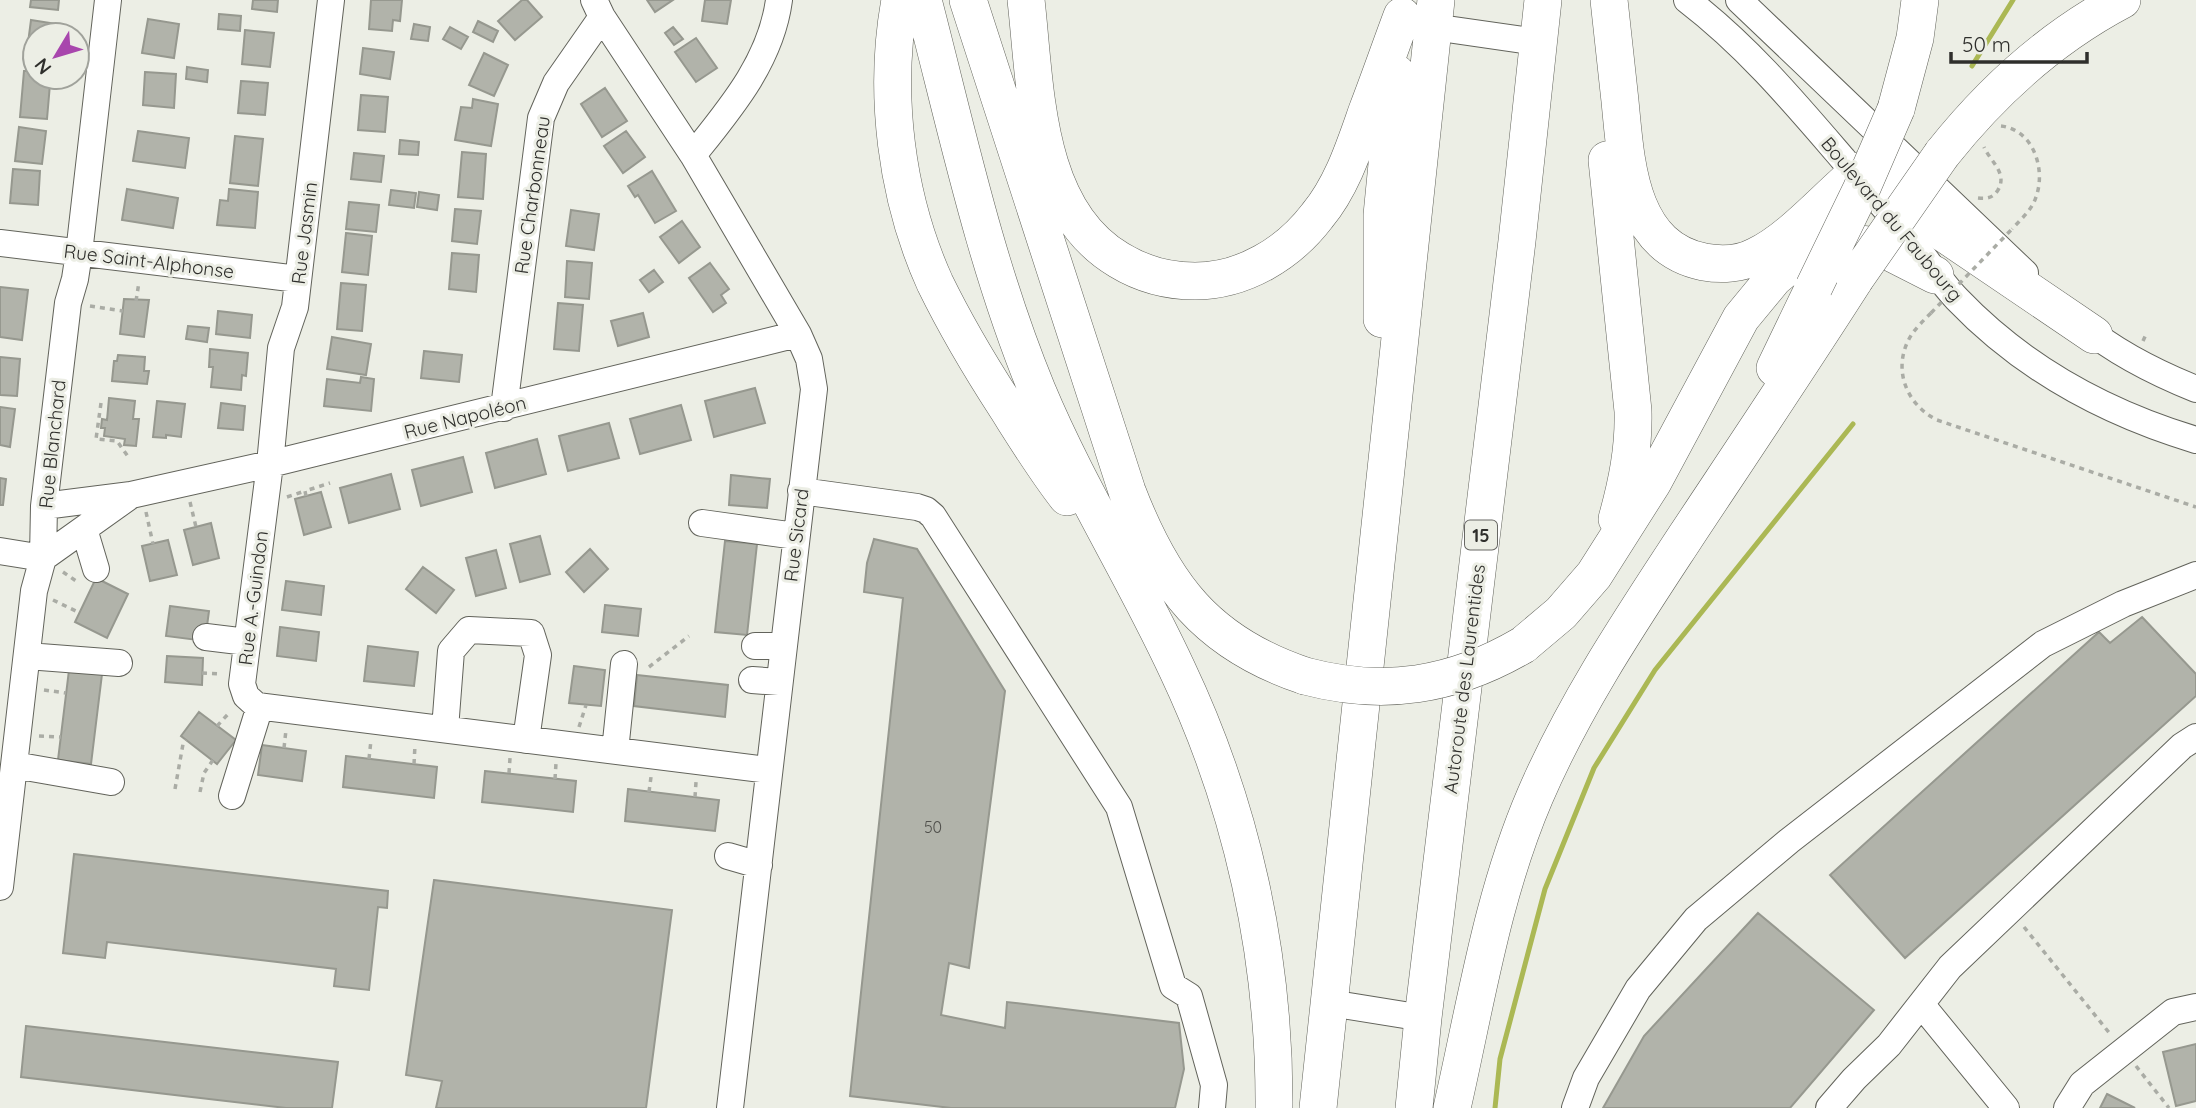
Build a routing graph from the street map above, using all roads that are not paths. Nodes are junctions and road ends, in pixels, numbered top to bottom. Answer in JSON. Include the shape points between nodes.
{"nodes":[{"id":1,"x":108,"y":0,"type":"edge"},
{"id":2,"x":331,"y":0,"type":"edge"},
{"id":3,"x":779,"y":0,"type":"edge"},
{"id":4,"x":968,"y":0,"type":"edge"},
{"id":5,"x":1026,"y":0,"type":"edge"},
{"id":6,"x":1543,"y":0,"type":"edge"},
{"id":7,"x":1590,"y":0,"type":"edge"},
{"id":8,"x":1609,"y":0,"type":"edge"},
{"id":9,"x":1687,"y":0,"type":"edge"},
{"id":10,"x":1739,"y":0,"type":"edge"},
{"id":11,"x":1920,"y":0,"type":"edge"},
{"id":12,"x":2122,"y":0,"type":"edge"},
{"id":13,"x":916,"y":2,"type":"edge"},
{"id":14,"x":598,"y":9,"type":"edge"},
{"id":15,"x":1419,"y":11,"type":"edge"},
{"id":16,"x":1538,"y":42,"type":"junction"},
{"id":17,"x":693,"y":155,"type":"junction"},
{"id":18,"x":1855,"y":174,"type":"junction"},
{"id":19,"x":0,"y":243,"type":"edge"},
{"id":20,"x":79,"y":253,"type":"junction"},
{"id":21,"x":1935,"y":275,"type":"junction"},
{"id":22,"x":298,"y":279,"type":"junction"},
{"id":23,"x":798,"y":334,"type":"junction"},
{"id":24,"x":2094,"y":334,"type":"junction"},
{"id":25,"x":2196,"y":389,"type":"edge"},
{"id":26,"x":504,"y":408,"type":"junction"},
{"id":27,"x":2196,"y":440,"type":"edge"},
{"id":28,"x":270,"y":464,"type":"junction"},
{"id":29,"x":1723,"y":481,"type":"junction"},
{"id":30,"x":801,"y":491,"type":"junction"},
{"id":31,"x":137,"y":494,"type":"junction"},
{"id":32,"x":44,"y":506,"type":"junction"},
{"id":33,"x":702,"y":523,"type":"dead end"},
{"id":34,"x":85,"y":529,"type":"junction"},
{"id":35,"x":796,"y":536,"type":"junction"},
{"id":36,"x":1610,"y":547,"type":"junction"},
{"id":37,"x":0,"y":551,"type":"edge"},
{"id":38,"x":43,"y":558,"type":"junction"},
{"id":39,"x":2196,"y":575,"type":"edge"},
{"id":40,"x":88,"y":576,"type":"road end"},
{"id":41,"x":1131,"y":577,"type":"junction"},
{"id":42,"x":206,"y":637,"type":"dead end"},
{"id":43,"x":247,"y":642,"type":"junction"},
{"id":44,"x":755,"y":646,"type":"dead end"},
{"id":45,"x":783,"y":646,"type":"junction"},
{"id":46,"x":27,"y":656,"type":"junction"},
{"id":47,"x":119,"y":663,"type":"dead end"},
{"id":48,"x":636,"y":666,"type":"road end"},
{"id":49,"x":752,"y":680,"type":"dead end"},
{"id":50,"x":779,"y":682,"type":"junction"},
{"id":51,"x":260,"y":706,"type":"junction"},
{"id":52,"x":2196,"y":737,"type":"edge"},
{"id":53,"x":455,"y":739,"type":"junction"},
{"id":54,"x":526,"y":740,"type":"junction"},
{"id":55,"x":611,"y":758,"type":"junction"},
{"id":56,"x":14,"y":765,"type":"junction"},
{"id":57,"x":768,"y":770,"type":"junction"},
{"id":58,"x":111,"y":782,"type":"dead end"},
{"id":59,"x":232,"y":796,"type":"dead end"},
{"id":60,"x":3,"y":835,"type":"edge"},
{"id":61,"x":728,"y":856,"type":"dead end"},
{"id":62,"x":759,"y":865,"type":"junction"},
{"id":63,"x":0,"y":887,"type":"edge"},
{"id":64,"x":1330,"y":1003,"type":"junction"},
{"id":65,"x":1921,"y":1004,"type":"junction"},
{"id":66,"x":2196,"y":1007,"type":"edge"},
{"id":67,"x":1423,"y":1018,"type":"junction"},
{"id":68,"x":730,"y":1108,"type":"edge"},
{"id":69,"x":1212,"y":1108,"type":"edge"},
{"id":70,"x":1274,"y":1108,"type":"edge"},
{"id":71,"x":1318,"y":1108,"type":"edge"},
{"id":72,"x":1414,"y":1108,"type":"edge"},
{"id":73,"x":1452,"y":1108,"type":"edge"},
{"id":74,"x":1575,"y":1108,"type":"edge"},
{"id":75,"x":1829,"y":1108,"type":"edge"},
{"id":76,"x":2006,"y":1108,"type":"edge"},
{"id":77,"x":2067,"y":1108,"type":"edge"}],
"edges":[{"from":1,"to":20,"type":"street","name":"Rue Blanchard"},
{"from":2,"to":22,"type":"street","name":"Rue Jasmin"},
{"from":3,"to":17,"type":"street","via":[[762,60]]},
{"from":4,"to":36,"type":"highway","bridge":true,"via":[[1123,480],[1167,576],[1207,621],[1259,657],[1305,676],[1354,687],[1408,686],[1460,674],[1523,645],[1570,604]]},
{"from":5,"to":15,"type":"highway","via":[[1047,156],[1072,214],[1104,249],[1127,265],[1154,276],[1192,281],[1230,277],[1254,268],[1287,247],[1316,218],[1349,162]]},
{"from":6,"to":16,"type":"highway","name":"Autoroute des Laurentides","number":"15"},
{"from":7,"to":36,"type":"highway","via":[[1633,411],[1629,472]]},
{"from":8,"to":18,"type":"highway","via":[[1633,192],[1647,224],[1670,248],[1711,263],[1756,257]]},
{"from":9,"to":18,"type":"street","name":"Boulevard du Faubourg","via":[[1768,72]]},
{"from":10,"to":24,"type":"street"},
{"from":11,"to":29,"type":"highway","bridge":true,"via":[[1896,109]]},
{"from":12,"to":29,"type":"highway","bridge":true,"via":[[2020,70],[1942,154]]},
{"from":13,"to":41,"type":"highway","via":[[1014,332],[1067,457]]},
{"from":13,"to":41,"type":"highway","via":[[894,69],[897,150],[925,258],[998,394],[1057,484]]},
{"from":14,"to":17,"type":"street","name":"Rue Sicard"},
{"from":14,"to":26,"type":"street","name":"Rue Charbonneau","via":[[541,118]]},
{"from":15,"to":16,"type":"street"},
{"from":15,"to":64,"type":"highway","via":[[1382,215],[1382,512]]},
{"from":16,"to":67,"type":"highway","name":"Autoroute des Laurentides","number":"15"},
{"from":17,"to":23,"type":"street","name":"Rue Sicard"},
{"from":18,"to":21,"type":"street","name":"Boulevard du Faubourg"},
{"from":18,"to":24,"type":"highway","via":[[1871,167],[1880,170],[1945,234]]},
{"from":19,"to":20,"type":"street","name":"Rue Saint-Alphonse"},
{"from":20,"to":22,"type":"street","name":"Rue Saint-Alphonse"},
{"from":20,"to":32,"type":"street","name":"Rue Blanchard","via":[[68,303]]},
{"from":21,"to":27,"type":"street","name":"Boulevard du Faubourg","via":[[1987,328],[2043,370],[2115,411]]},
{"from":21,"to":36,"type":"highway","via":[[1863,243],[1814,252],[1786,268],[1741,317],[1653,482]]},
{"from":22,"to":28,"type":"street","name":"Rue Jasmin","via":[[295,307],[281,348]]},
{"from":23,"to":26,"type":"street","name":"Rue Napoléon"},
{"from":23,"to":30,"type":"street","name":"Rue Sicard","via":[[814,388]]},
{"from":24,"to":25,"type":"street"},
{"from":26,"to":28,"type":"street","name":"Rue Napoléon"},
{"from":28,"to":31,"type":"street","name":"Rue Napoléon"},
{"from":28,"to":43,"type":"street","name":"Rue A.-Guindon"},
{"from":29,"to":73,"type":"highway","via":[[1587,692],[1535,797],[1495,914]]},
{"from":30,"to":35,"type":"street","name":"Rue Sicard"},
{"from":30,"to":69,"type":"street","via":[[917,507],[933,516],[1119,807],[1173,986],[1189,996],[1214,1085]]},
{"from":31,"to":32,"type":"street","name":"Rue Napoléon"},
{"from":31,"to":34,"type":"street","name":"Rue Napoléon"},
{"from":32,"to":38,"type":"street","name":"Rue Blanchard"},
{"from":33,"to":35,"type":"street"},
{"from":34,"to":38,"type":"street","name":"Rue Napoléon"},
{"from":34,"to":40,"type":"street"},
{"from":35,"to":45,"type":"street","name":"Rue Sicard"},
{"from":37,"to":38,"type":"street"},
{"from":38,"to":46,"type":"street","name":"Rue Blanchard","via":[[34,591]]},
{"from":39,"to":74,"type":"street","via":[[2123,604],[2043,644],[1696,919],[1638,989],[1586,1078]]},
{"from":41,"to":70,"type":"highway","via":[[1194,705],[1241,844],[1270,1001]]},
{"from":42,"to":43,"type":"street"},
{"from":43,"to":51,"type":"street","name":"Rue A.-Guindon","via":[[242,684],[246,696]]},
{"from":44,"to":45,"type":"street"},
{"from":45,"to":50,"type":"street","name":"Rue Sicard"},
{"from":46,"to":47,"type":"street"},
{"from":46,"to":56,"type":"street","name":"Rue Blanchard"},
{"from":48,"to":55,"type":"street"},
{"from":49,"to":50,"type":"street"},
{"from":50,"to":57,"type":"street","name":"Rue Sicard"},
{"from":51,"to":53,"type":"street","via":[[330,727]]},
{"from":51,"to":59,"type":"street"},
{"from":52,"to":65,"type":"street","via":[[1950,967]]},
{"from":53,"to":54,"type":"street"},
{"from":53,"to":54,"type":"street","via":[[452,651],[470,629],[531,634],[538,655]]},
{"from":54,"to":55,"type":"street"},
{"from":55,"to":57,"type":"street"},
{"from":56,"to":58,"type":"street"},
{"from":56,"to":60,"type":"street","name":"Rue Blanchard"},
{"from":57,"to":62,"type":"street","name":"Rue Sicard"},
{"from":60,"to":63,"type":"street","name":"Rue Blanchard"},
{"from":61,"to":62,"type":"street"},
{"from":62,"to":68,"type":"street","name":"Rue Sicard"},
{"from":64,"to":67,"type":"street"},
{"from":64,"to":71,"type":"highway"},
{"from":65,"to":75,"type":"street"},
{"from":65,"to":76,"type":"street"},
{"from":66,"to":77,"type":"street","via":[[2173,1012],[2082,1084]]},
{"from":67,"to":72,"type":"highway","name":"Autoroute des Laurentides","number":"15"}]}
